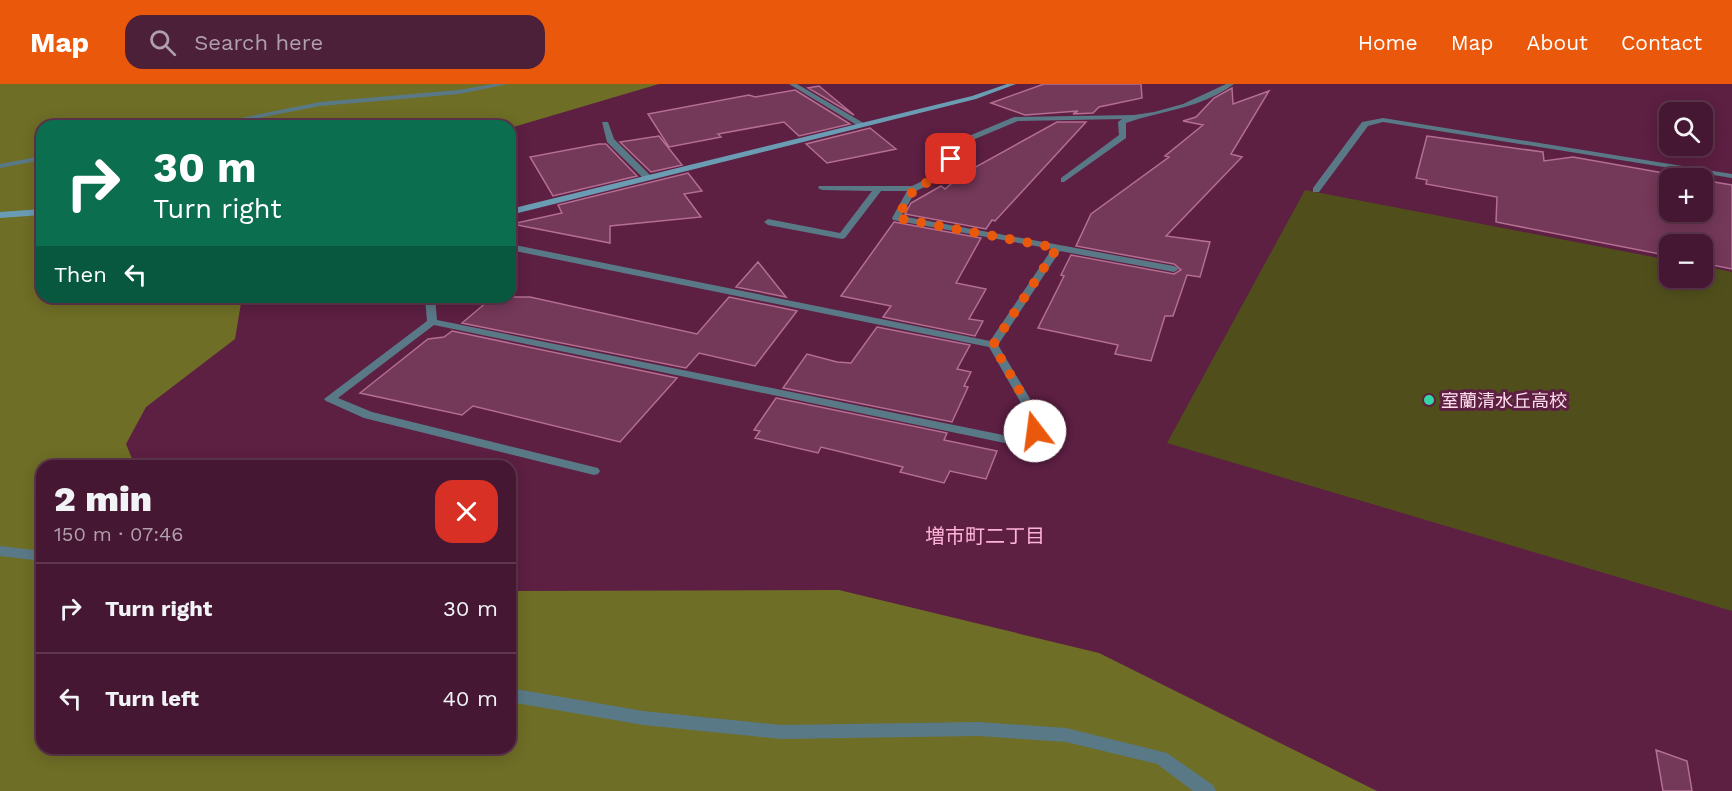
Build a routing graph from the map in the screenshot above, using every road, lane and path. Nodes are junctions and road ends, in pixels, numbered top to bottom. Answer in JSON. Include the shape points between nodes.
{"nodes":[{"id":1,"x":505,"y":84,"type":"edge"},
{"id":2,"x":792,"y":84,"type":"edge"},
{"id":3,"x":1013,"y":84,"type":"edge"},
{"id":4,"x":1231,"y":84,"type":"edge"},
{"id":5,"x":1134,"y":117,"type":"junction"},
{"id":6,"x":236,"y":120,"type":"edge"},
{"id":7,"x":605,"y":124,"type":"dead end"},
{"id":8,"x":864,"y":125,"type":"junction"},
{"id":9,"x":36,"y":159,"type":"edge"},
{"id":10,"x":0,"y":166,"type":"edge"},
{"id":11,"x":1732,"y":176,"type":"edge"},
{"id":12,"x":648,"y":178,"type":"junction"},
{"id":13,"x":1064,"y":180,"type":"dead end"},
{"id":14,"x":822,"y":188,"type":"dead end"},
{"id":15,"x":878,"y":189,"type":"junction"},
{"id":16,"x":914,"y":189,"type":"junction"},
{"id":17,"x":1316,"y":190,"type":"dead end"},
{"id":18,"x":516,"y":211,"type":"edge"},
{"id":19,"x":36,"y":212,"type":"edge"},
{"id":20,"x":0,"y":215,"type":"edge"},
{"id":21,"x":768,"y":222,"type":"dead end"},
{"id":22,"x":516,"y":248,"type":"edge"},
{"id":23,"x":1057,"y":248,"type":"junction"},
{"id":24,"x":1174,"y":269,"type":"dead end"},
{"id":25,"x":430,"y":303,"type":"edge"},
{"id":26,"x":432,"y":322,"type":"junction"},
{"id":27,"x":993,"y":345,"type":"junction"},
{"id":28,"x":594,"y":471,"type":"dead end"},
{"id":29,"x":0,"y":551,"type":"edge"},
{"id":30,"x":36,"y":555,"type":"edge"},
{"id":31,"x":516,"y":696,"type":"edge"},
{"id":32,"x":1208,"y":791,"type":"edge"}],
"edges":[{"from":1,"to":6,"type":"street","via":[[459,92],[320,104]]},
{"from":2,"to":8,"type":"street"},
{"from":3,"to":8,"type":"street","via":[[974,98]]},
{"from":4,"to":5,"type":"street","via":[[1186,106]]},
{"from":5,"to":13,"type":"street","via":[[1122,122],[1123,136]]},
{"from":5,"to":16,"type":"street","via":[[1017,119],[960,143],[942,175]]},
{"from":7,"to":12,"type":"street","via":[[610,140]]},
{"from":8,"to":12,"type":"street"},
{"from":9,"to":10,"type":"street"},
{"from":11,"to":17,"type":"street","via":[[1383,120],[1365,124]]},
{"from":12,"to":18,"type":"street"},
{"from":14,"to":15,"type":"street"},
{"from":15,"to":16,"type":"street"},
{"from":15,"to":21,"type":"street","via":[[842,236]]},
{"from":16,"to":23,"type":"street","via":[[897,218]]},
{"from":19,"to":20,"type":"street"},
{"from":22,"to":27,"type":"street"},
{"from":23,"to":24,"type":"street"},
{"from":23,"to":27,"type":"street"},
{"from":25,"to":26,"type":"street"},
{"from":26,"to":27,"type":"street","via":[[1034,445],[1035,417]]},
{"from":26,"to":28,"type":"street","via":[[330,399],[368,415]]},
{"from":29,"to":30,"type":"street"},
{"from":31,"to":32,"type":"street","via":[[642,718],[782,732],[979,729],[1066,735],[1161,758]]}]}
